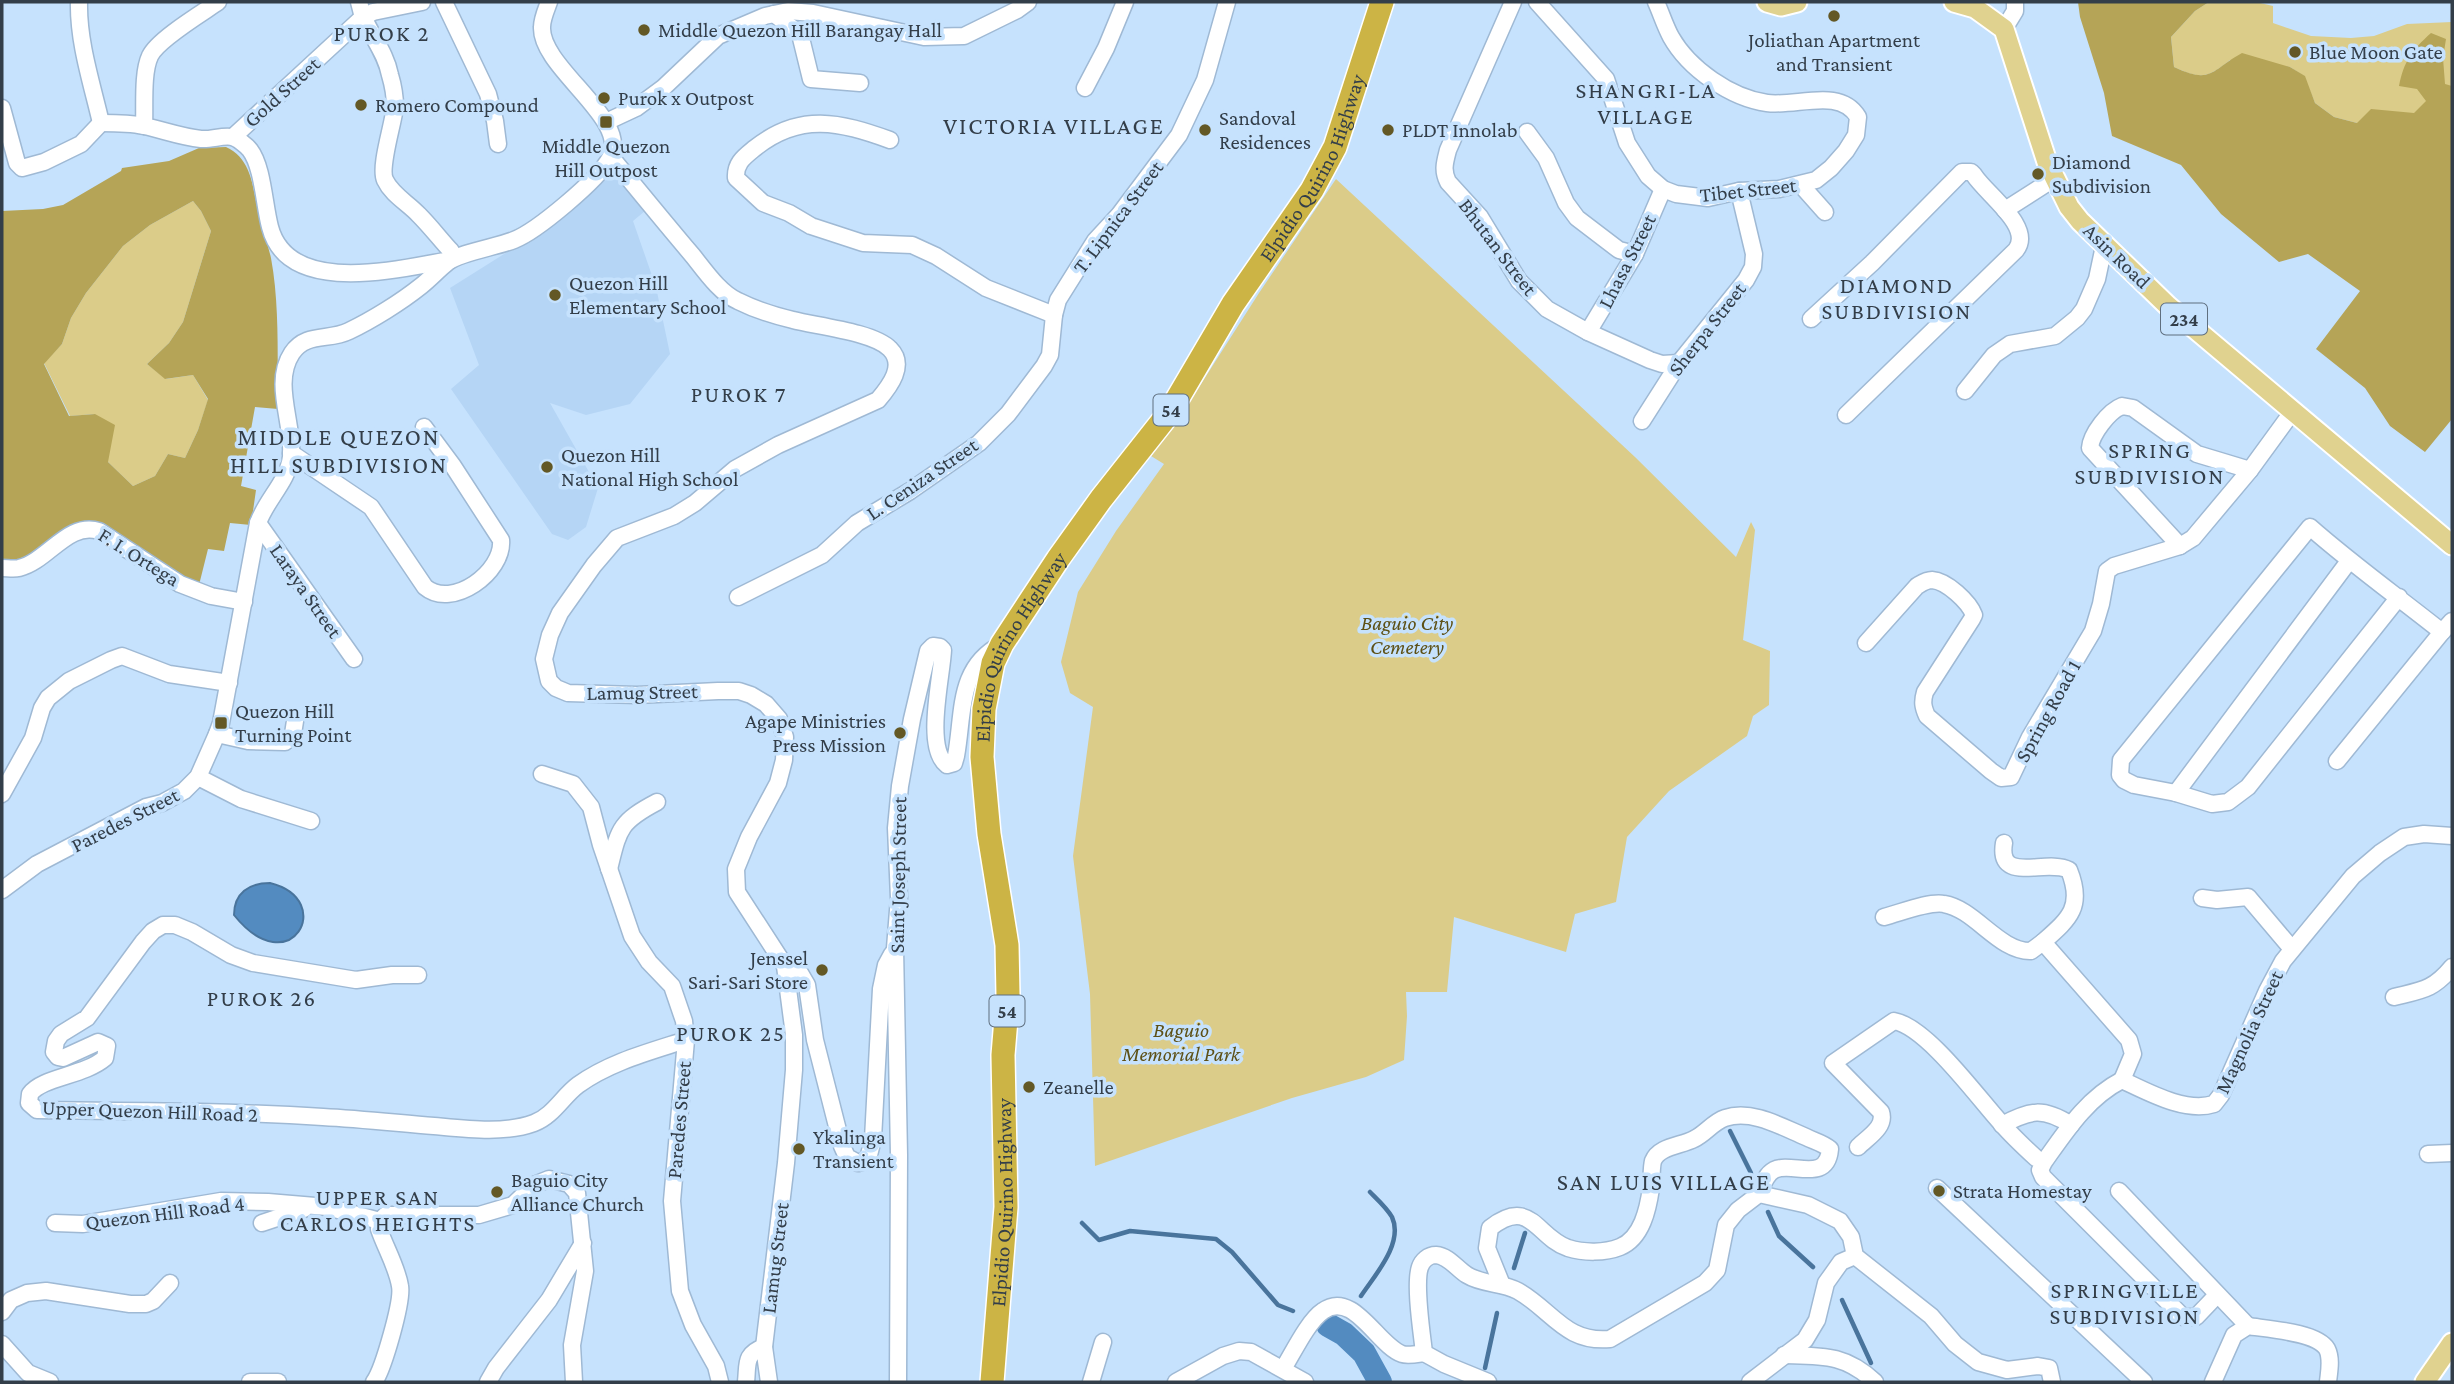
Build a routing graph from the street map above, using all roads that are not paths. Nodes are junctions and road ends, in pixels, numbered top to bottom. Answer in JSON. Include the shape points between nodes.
{"nodes":[{"id":1,"x":79,"y":2,"type":"edge"},
{"id":2,"x":218,"y":2,"type":"edge"},
{"id":3,"x":422,"y":2,"type":"edge"},
{"id":4,"x":444,"y":2,"type":"edge"},
{"id":5,"x":549,"y":2,"type":"edge"},
{"id":6,"x":1028,"y":2,"type":"edge"},
{"id":7,"x":1125,"y":2,"type":"edge"},
{"id":8,"x":1227,"y":2,"type":"edge"},
{"id":9,"x":1382,"y":2,"type":"edge"},
{"id":10,"x":1513,"y":2,"type":"edge"},
{"id":11,"x":1537,"y":2,"type":"edge"},
{"id":12,"x":1656,"y":2,"type":"edge"},
{"id":13,"x":1767,"y":2,"type":"edge"},
{"id":14,"x":1797,"y":2,"type":"edge"},
{"id":15,"x":1954,"y":2,"type":"edge"},
{"id":16,"x":2015,"y":2,"type":"edge"},
{"id":17,"x":816,"y":7,"type":"edge"},
{"id":18,"x":361,"y":10,"type":"edge"},
{"id":19,"x":774,"y":14,"type":"junction"},
{"id":20,"x":2004,"y":29,"type":"junction"},
{"id":21,"x":860,"y":83,"type":"dead end"},
{"id":22,"x":1085,"y":88,"type":"dead end"},
{"id":23,"x":2,"y":108,"type":"edge"},
{"id":24,"x":606,"y":122,"type":"junction"},
{"id":25,"x":101,"y":123,"type":"junction"},
{"id":26,"x":144,"y":126,"type":"junction"},
{"id":27,"x":1527,"y":132,"type":"dead end"},
{"id":28,"x":233,"y":137,"type":"junction"},
{"id":29,"x":890,"y":139,"type":"dead end"},
{"id":30,"x":498,"y":144,"type":"dead end"},
{"id":31,"x":611,"y":157,"type":"junction"},
{"id":32,"x":2055,"y":178,"type":"junction"},
{"id":33,"x":1801,"y":185,"type":"junction"},
{"id":34,"x":1663,"y":188,"type":"junction"},
{"id":35,"x":1739,"y":191,"type":"junction"},
{"id":36,"x":2005,"y":210,"type":"junction"},
{"id":37,"x":1825,"y":212,"type":"dead end"},
{"id":38,"x":2104,"y":246,"type":"junction"},
{"id":39,"x":1635,"y":254,"type":"junction"},
{"id":40,"x":450,"y":260,"type":"junction"},
{"id":41,"x":1054,"y":315,"type":"junction"},
{"id":42,"x":1811,"y":318,"type":"dead end"},
{"id":43,"x":1588,"y":332,"type":"junction"},
{"id":44,"x":1679,"y":363,"type":"junction"},
{"id":45,"x":1965,"y":391,"type":"dead end"},
{"id":46,"x":2293,"y":411,"type":"junction"},
{"id":47,"x":1846,"y":415,"type":"dead end"},
{"id":48,"x":1642,"y":421,"type":"dead end"},
{"id":49,"x":424,"y":427,"type":"dead end"},
{"id":50,"x":291,"y":453,"type":"junction"},
{"id":51,"x":2250,"y":470,"type":"junction"},
{"id":52,"x":258,"y":523,"type":"junction"},
{"id":53,"x":2180,"y":545,"type":"junction"},
{"id":54,"x":2452,"y":545,"type":"edge"},
{"id":55,"x":2349,"y":561,"type":"junction"},
{"id":56,"x":2,"y":568,"type":"edge"},
{"id":57,"x":738,"y":597,"type":"dead end"},
{"id":58,"x":2399,"y":597,"type":"junction"},
{"id":59,"x":244,"y":602,"type":"junction"},
{"id":60,"x":2447,"y":627,"type":"edge"},
{"id":61,"x":1866,"y":643,"type":"dead end"},
{"id":62,"x":1002,"y":644,"type":"junction"},
{"id":63,"x":354,"y":659,"type":"dead end"},
{"id":64,"x":229,"y":683,"type":"junction"},
{"id":65,"x":295,"y":721,"type":"dead end"},
{"id":66,"x":217,"y":734,"type":"junction"},
{"id":67,"x":2337,"y":761,"type":"dead end"},
{"id":68,"x":542,"y":774,"type":"dead end"},
{"id":69,"x":198,"y":777,"type":"junction"},
{"id":70,"x":2176,"y":793,"type":"junction"},
{"id":71,"x":2,"y":794,"type":"edge"},
{"id":72,"x":657,"y":802,"type":"dead end"},
{"id":73,"x":311,"y":821,"type":"dead end"},
{"id":74,"x":2452,"y":836,"type":"edge"},
{"id":75,"x":2004,"y":843,"type":"dead end"},
{"id":76,"x":609,"y":869,"type":"junction"},
{"id":77,"x":2,"y":890,"type":"edge"},
{"id":78,"x":2202,"y":898,"type":"dead end"},
{"id":79,"x":1884,"y":917,"type":"dead end"},
{"id":80,"x":2043,"y":942,"type":"junction"},
{"id":81,"x":895,"y":948,"type":"junction"},
{"id":82,"x":2292,"y":949,"type":"junction"},
{"id":83,"x":785,"y":966,"type":"junction"},
{"id":84,"x":2452,"y":967,"type":"edge"},
{"id":85,"x":418,"y":975,"type":"dead end"},
{"id":86,"x":2394,"y":997,"type":"dead end"},
{"id":87,"x":686,"y":1040,"type":"junction"},
{"id":88,"x":2122,"y":1080,"type":"junction"},
{"id":89,"x":2002,"y":1125,"type":"junction"},
{"id":90,"x":2071,"y":1125,"type":"junction"},
{"id":91,"x":1858,"y":1147,"type":"dead end"},
{"id":92,"x":2452,"y":1153,"type":"edge"},
{"id":93,"x":2428,"y":1154,"type":"dead end"},
{"id":94,"x":2038,"y":1164,"type":"junction"},
{"id":95,"x":1937,"y":1188,"type":"dead end"},
{"id":96,"x":2119,"y":1191,"type":"dead end"},
{"id":97,"x":1759,"y":1194,"type":"junction"},
{"id":98,"x":317,"y":1206,"type":"junction"},
{"id":99,"x":380,"y":1221,"type":"junction"},
{"id":100,"x":55,"y":1223,"type":"dead end"},
{"id":101,"x":262,"y":1223,"type":"dead end"},
{"id":102,"x":583,"y":1243,"type":"junction"},
{"id":103,"x":1856,"y":1256,"type":"junction"},
{"id":104,"x":170,"y":1283,"type":"dead end"},
{"id":105,"x":1502,"y":1285,"type":"junction"},
{"id":106,"x":2217,"y":1295,"type":"junction"},
{"id":107,"x":2,"y":1312,"type":"edge"},
{"id":108,"x":2249,"y":1326,"type":"junction"},
{"id":109,"x":1103,"y":1342,"type":"dead end"},
{"id":110,"x":2452,"y":1343,"type":"edge"},
{"id":111,"x":2,"y":1344,"type":"edge"},
{"id":112,"x":764,"y":1347,"type":"junction"},
{"id":113,"x":1424,"y":1353,"type":"junction"},
{"id":114,"x":1784,"y":1355,"type":"junction"},
{"id":115,"x":1283,"y":1368,"type":"junction"},
{"id":116,"x":23,"y":1378,"type":"edge"},
{"id":117,"x":50,"y":1382,"type":"edge"},
{"id":118,"x":250,"y":1382,"type":"edge"},
{"id":119,"x":278,"y":1382,"type":"edge"},
{"id":120,"x":374,"y":1382,"type":"edge"},
{"id":121,"x":488,"y":1382,"type":"edge"},
{"id":122,"x":573,"y":1382,"type":"edge"},
{"id":123,"x":720,"y":1382,"type":"edge"},
{"id":124,"x":746,"y":1382,"type":"edge"},
{"id":125,"x":769,"y":1382,"type":"edge"},
{"id":126,"x":898,"y":1382,"type":"edge"},
{"id":127,"x":992,"y":1382,"type":"edge"},
{"id":128,"x":1091,"y":1382,"type":"edge"},
{"id":129,"x":1176,"y":1382,"type":"edge"},
{"id":130,"x":1305,"y":1382,"type":"edge"},
{"id":131,"x":1488,"y":1382,"type":"edge"},
{"id":132,"x":1750,"y":1382,"type":"edge"},
{"id":133,"x":1874,"y":1382,"type":"edge"},
{"id":134,"x":2052,"y":1382,"type":"edge"},
{"id":135,"x":2144,"y":1382,"type":"edge"},
{"id":136,"x":2213,"y":1382,"type":"edge"},
{"id":137,"x":2328,"y":1382,"type":"edge"},
{"id":138,"x":2426,"y":1382,"type":"edge"}],
"edges":[{"from":1,"to":25,"type":"street"},
{"from":2,"to":26,"type":"street","via":[[151,53]]},
{"from":3,"to":18,"type":"street","name":"Gold Street","via":[[373,12]]},
{"from":4,"to":30,"type":"street","via":[[488,94]]},
{"from":5,"to":24,"type":"street","via":[[542,28],[548,47]]},
{"from":6,"to":17,"type":"street","via":[[964,36],[923,37]]},
{"from":7,"to":22,"type":"street"},
{"from":8,"to":41,"type":"street","name":"T. Lipnica Street","via":[[1205,80],[1179,135],[1095,241],[1058,300]]},
{"from":9,"to":62,"type":"highway","name":"Elpidio Quirino Highway","number":"54","via":[[1335,147],[1312,190],[1233,304],[1169,413],[1094,509]]},
{"from":10,"to":43,"type":"street","name":"Bhutan Street","via":[[1444,167],[1448,182],[1480,217],[1520,281],[1547,309]]},
{"from":11,"to":34,"type":"street","via":[[1606,79],[1627,143],[1648,176]]},
{"from":12,"to":33,"type":"street","name":"Tibet Street","via":[[1671,37],[1698,68],[1722,85],[1770,103],[1837,100],[1850,106],[1858,117],[1856,135],[1831,168]]},
{"from":13,"to":14,"type":"main road","via":[[1781,6]]},
{"from":15,"to":20,"type":"main road","via":[[1975,8]]},
{"from":16,"to":20,"type":"street","via":[[2015,12]]},
{"from":17,"to":19,"type":"street"},
{"from":18,"to":28,"type":"street","name":"Gold Street"},
{"from":18,"to":40,"type":"street","via":[[383,52],[395,103],[382,168],[385,180],[451,251]]},
{"from":19,"to":21,"type":"street","via":[[800,34],[811,79]]},
{"from":19,"to":24,"type":"street","via":[[718,36],[663,88]]},
{"from":20,"to":32,"type":"main road","name":"Asin Road","number":"234"},
{"from":23,"to":25,"type":"street","via":[[22,168],[81,144]]},
{"from":24,"to":31,"type":"street"},
{"from":25,"to":26,"type":"street"},
{"from":26,"to":28,"type":"street","via":[[194,139]]},
{"from":27,"to":39,"type":"street","via":[[1577,218],[1619,250]]},
{"from":28,"to":40,"type":"street","via":[[250,150],[277,246],[296,264],[350,272]]},
{"from":29,"to":41,"type":"street","via":[[831,123],[797,126],[766,140],[742,159],[735,168],[736,178],[763,203],[811,226],[863,243],[912,245],[986,288]]},
{"from":31,"to":40,"type":"street","via":[[576,195],[516,240]]},
{"from":31,"to":83,"type":"street","name":"Lamug Street","via":[[698,263],[736,301],[881,342],[897,361],[893,380],[878,400],[778,445],[735,470],[674,516],[617,538],[560,613],[544,659],[549,681],[568,693],[739,691],[766,704],[779,719],[785,737],[778,783],[736,869],[737,892]]},
{"from":32,"to":36,"type":"street"},
{"from":32,"to":38,"type":"main road","name":"Asin Road","number":"234","via":[[2069,207]]},
{"from":33,"to":35,"type":"street","name":"Tibet Street"},
{"from":33,"to":37,"type":"street"},
{"from":34,"to":35,"type":"street","name":"Tibet Street","via":[[1708,198]]},
{"from":34,"to":39,"type":"street","name":"Lhasa Street"},
{"from":35,"to":44,"type":"street","name":"Sherpa Street","via":[[1753,267]]},
{"from":36,"to":42,"type":"street","via":[[1975,175],[1962,172]]},
{"from":36,"to":47,"type":"street","via":[[2020,231],[2019,245]]},
{"from":38,"to":45,"type":"street","via":[[2097,279],[2077,318],[2055,336],[2010,344],[1994,355]]},
{"from":38,"to":46,"type":"main road","name":"Asin Road","number":"234"},
{"from":39,"to":43,"type":"street","name":"Lhasa Street"},
{"from":40,"to":50,"type":"street","via":[[358,327],[308,339],[293,351],[287,362],[284,392]]},
{"from":41,"to":57,"type":"street","name":"L. Ceniza Street","via":[[1050,355],[1044,366],[979,443],[858,523],[822,555]]},
{"from":43,"to":44,"type":"street","name":"Bhutan Street","via":[[1657,363]]},
{"from":44,"to":48,"type":"street","name":"Sherpa Street"},
{"from":46,"to":51,"type":"street","name":"Spring Road 1"},
{"from":46,"to":54,"type":"main road","name":"Asin Road","number":"234"},
{"from":49,"to":50,"type":"street","via":[[501,540],[502,548],[491,568],[451,594],[433,593],[425,587],[371,507]]},
{"from":50,"to":52,"type":"street","name":"Paredes Street","via":[[284,477]]},
{"from":51,"to":53,"type":"street","name":"Spring Road 1","via":[[2193,538]]},
{"from":51,"to":53,"type":"street","via":[[2197,454],[2133,408],[2122,406],[2112,411],[2090,448]]},
{"from":52,"to":59,"type":"street","name":"Paredes Street"},
{"from":52,"to":63,"type":"street","name":"Laraya Street"},
{"from":53,"to":61,"type":"street","name":"Spring Road 1","via":[[2107,571],[2093,631],[2029,737],[2017,768],[2006,779],[1991,771],[1923,708],[1925,692],[1972,620],[1971,606],[1942,582],[1926,580]]},
{"from":55,"to":58,"type":"street"},
{"from":55,"to":70,"type":"street"},
{"from":55,"to":70,"type":"street","via":[[2310,527],[2121,760],[2124,780]]},
{"from":56,"to":59,"type":"street","name":"F. I. Ortega","via":[[20,568],[80,529],[90,528],[180,584]]},
{"from":58,"to":60,"type":"street"},
{"from":58,"to":70,"type":"street","via":[[2240,795],[2213,804]]},
{"from":59,"to":64,"type":"street","name":"Paredes Street"},
{"from":60,"to":67,"type":"street"},
{"from":62,"to":81,"type":"street","name":"Saint Joseph Street","via":[[986,652],[971,672],[956,756],[954,763],[947,765],[939,757],[935,702],[943,650],[933,646],[928,651],[900,786]]},
{"from":62,"to":127,"type":"highway","name":"Elpidio Quirino Highway","number":"54","via":[[986,693],[982,757],[1007,946],[1008,995],[1003,1055],[1006,1207]]},
{"from":64,"to":66,"type":"street","name":"Paredes Street"},
{"from":64,"to":71,"type":"street","via":[[169,674],[121,656],[111,660],[69,681],[48,698],[33,738]]},
{"from":65,"to":66,"type":"street","via":[[293,734],[285,742]]},
{"from":66,"to":69,"type":"street","name":"Paredes Street"},
{"from":68,"to":76,"type":"street","name":"Paredes Street","via":[[573,784],[582,794],[591,807]]},
{"from":69,"to":73,"type":"street","via":[[241,799]]},
{"from":69,"to":77,"type":"street","name":"Paredes Street","via":[[184,791],[37,864]]},
{"from":72,"to":76,"type":"street","via":[[621,827]]},
{"from":74,"to":82,"type":"street","name":"Magnolia Street","via":[[2404,837],[2380,853],[2353,876]]},
{"from":75,"to":80,"type":"street","via":[[2002,856],[2013,866],[2069,870],[2073,910]]},
{"from":76,"to":87,"type":"street","name":"Paredes Street","via":[[632,936],[672,986]]},
{"from":78,"to":82,"type":"street","via":[[2248,897]]},
{"from":79,"to":80,"type":"street","via":[[1945,904],[2017,949],[2031,951]]},
{"from":80,"to":88,"type":"street","via":[[2129,1040],[2133,1054]]},
{"from":81,"to":83,"type":"street","via":[[881,989],[873,1139],[869,1155],[858,1163],[847,1157],[842,1146],[815,1040],[807,985],[800,973]]},
{"from":81,"to":126,"type":"street","name":"Saint Joseph Street"},
{"from":82,"to":88,"type":"street","name":"Magnolia Street","via":[[2275,974],[2214,1104],[2183,1103]]},
{"from":83,"to":112,"type":"street","name":"Lamug Street","via":[[794,1070]]},
{"from":84,"to":86,"type":"street","via":[[2428,988]]},
{"from":85,"to":87,"type":"street","name":"Upper Quezon Hill Road 2","via":[[356,980],[253,962],[176,925],[163,925],[142,942],[87,1018],[61,1034],[54,1046],[54,1052],[63,1058],[99,1042],[107,1046],[105,1059],[74,1075],[40,1084],[30,1094],[29,1103],[37,1110],[322,1117],[502,1129],[534,1123],[598,1074]]},
{"from":87,"to":123,"type":"street","name":"Paredes Street","via":[[672,1200],[680,1291]]},
{"from":88,"to":90,"type":"street","via":[[2088,1104]]},
{"from":89,"to":90,"type":"street","via":[[2045,1111]]},
{"from":89,"to":91,"type":"street","via":[[1952,1065],[1912,1029],[1894,1021],[1833,1063],[1883,1118]]},
{"from":89,"to":94,"type":"street"},
{"from":90,"to":94,"type":"street"},
{"from":92,"to":93,"type":"street"},
{"from":94,"to":106,"type":"street","via":[[2043,1177],[2183,1317],[2201,1314]]},
{"from":95,"to":135,"type":"street"},
{"from":96,"to":106,"type":"street"},
{"from":97,"to":103,"type":"street","via":[[1808,1205],[1840,1221]]},
{"from":97,"to":105,"type":"street","via":[[1726,1225],[1717,1270],[1706,1283],[1610,1339],[1579,1337],[1542,1307]]},
{"from":97,"to":105,"type":"street","via":[[1766,1177],[1776,1169],[1816,1168],[1829,1158],[1830,1149],[1762,1119],[1739,1115],[1723,1119],[1696,1139],[1662,1150],[1653,1160],[1645,1216],[1637,1234],[1622,1247],[1594,1252],[1566,1247],[1531,1220],[1503,1218],[1490,1228],[1487,1248]]},
{"from":98,"to":99,"type":"street","name":"Quezon Hill Road 4"},
{"from":98,"to":100,"type":"street","name":"Quezon Hill Road 4","via":[[221,1201],[83,1224]]},
{"from":98,"to":101,"type":"street","name":"Quezon Hill Road 4"},
{"from":99,"to":102,"type":"street","name":"Quezon Hill Road 4","via":[[386,1215],[496,1211],[513,1205],[534,1185],[549,1179],[569,1184],[577,1193]]},
{"from":99,"to":120,"type":"street","via":[[400,1297],[386,1356]]},
{"from":102,"to":121,"type":"street","via":[[549,1300]]},
{"from":102,"to":122,"type":"street","name":"Quezon Hill Road 4","via":[[585,1271],[572,1345]]},
{"from":103,"to":114,"type":"street","via":[[1841,1262],[1833,1273],[1817,1320],[1805,1340]]},
{"from":103,"to":134,"type":"street","via":[[1931,1316],[1978,1362],[2007,1370],[2049,1368]]},
{"from":104,"to":107,"type":"street","via":[[146,1304],[47,1291],[11,1300]]},
{"from":105,"to":113,"type":"street","via":[[1466,1275],[1437,1255],[1427,1257],[1418,1280]]},
{"from":106,"to":108,"type":"street"},
{"from":108,"to":136,"type":"street","via":[[2234,1335]]},
{"from":108,"to":137,"type":"street","via":[[2319,1341],[2329,1352]]},
{"from":109,"to":128,"type":"street"},
{"from":110,"to":138,"type":"main road"},
{"from":111,"to":116,"type":"street"},
{"from":112,"to":124,"type":"street","via":[[749,1356]]},
{"from":112,"to":125,"type":"street"},
{"from":113,"to":115,"type":"street","via":[[1402,1354],[1359,1316],[1334,1306],[1315,1318]]},
{"from":113,"to":131,"type":"street"},
{"from":114,"to":132,"type":"street"},
{"from":114,"to":133,"type":"street","via":[[1848,1362]]},
{"from":115,"to":129,"type":"street","via":[[1239,1351]]},
{"from":115,"to":130,"type":"street"},
{"from":116,"to":117,"type":"street"},
{"from":118,"to":119,"type":"street"}]}
